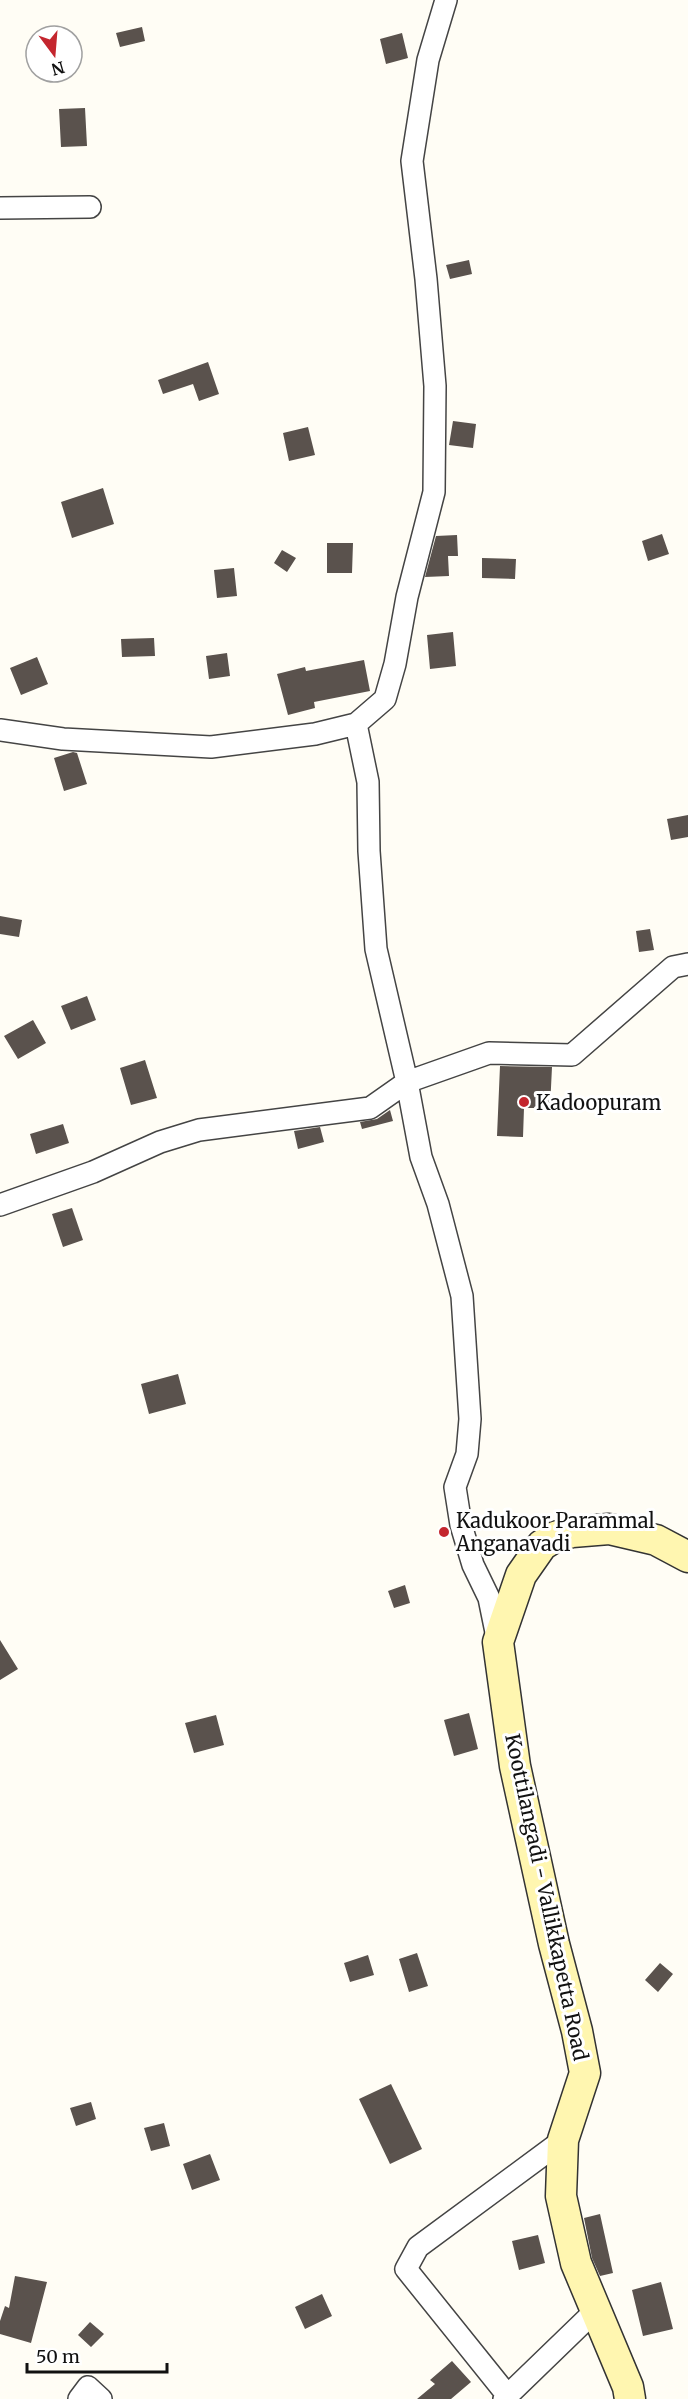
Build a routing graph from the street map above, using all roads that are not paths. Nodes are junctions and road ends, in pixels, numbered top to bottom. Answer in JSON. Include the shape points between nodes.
{"nodes":[{"id":1,"x":446,"y":0,"type":"edge"},
{"id":2,"x":90,"y":207,"type":"dead end"},
{"id":3,"x":0,"y":208,"type":"edge"},
{"id":4,"x":356,"y":724,"type":"junction"},
{"id":5,"x":0,"y":730,"type":"edge"},
{"id":6,"x":688,"y":964,"type":"edge"},
{"id":7,"x":407,"y":1082,"type":"junction"},
{"id":8,"x":0,"y":1205,"type":"edge"},
{"id":9,"x":688,"y":1557,"type":"edge"},
{"id":10,"x":498,"y":1642,"type":"junction"},
{"id":11,"x":563,"y":2140,"type":"junction"},
{"id":12,"x":596,"y":2310,"type":"junction"},
{"id":13,"x":506,"y":2398,"type":"edge"},
{"id":14,"x":79,"y":2399,"type":"edge"},
{"id":15,"x":100,"y":2399,"type":"edge"},
{"id":16,"x":630,"y":2399,"type":"edge"}],
"edges":[{"from":1,"to":4,"type":"street","via":[[428,60],[411,161],[435,386],[434,492],[384,699]]},
{"from":2,"to":3,"type":"street"},
{"from":4,"to":5,"type":"street","via":[[315,734],[211,747],[63,739]]},
{"from":4,"to":7,"type":"street","via":[[368,782],[376,949]]},
{"from":6,"to":7,"type":"street","via":[[673,967],[572,1055],[489,1053]]},
{"from":7,"to":8,"type":"street","via":[[370,1108],[199,1130]]},
{"from":7,"to":10,"type":"street","via":[[421,1158],[438,1204],[462,1296],[470,1419],[467,1454],[455,1487],[461,1525],[473,1565],[489,1598]]},
{"from":9,"to":10,"type":"main road","name":"Koottilangadi - Vallikkapetta Road","via":[[656,1540],[609,1529],[555,1537],[542,1545],[521,1575]]},
{"from":10,"to":11,"type":"main road","name":"Koottilangadi - Vallikkapetta Road","via":[[515,1766],[585,2073]]},
{"from":11,"to":12,"type":"main road","name":"Koottilangadi - Vallikkapetta Road","via":[[561,2196],[576,2264]]},
{"from":11,"to":13,"type":"street","via":[[418,2247],[406,2269]]},
{"from":12,"to":13,"type":"street"},
{"from":12,"to":16,"type":"main road","name":"Koottilangadi - Vallikkapetta Road"},
{"from":14,"to":15,"type":"street","via":[[88,2387]]}]}
